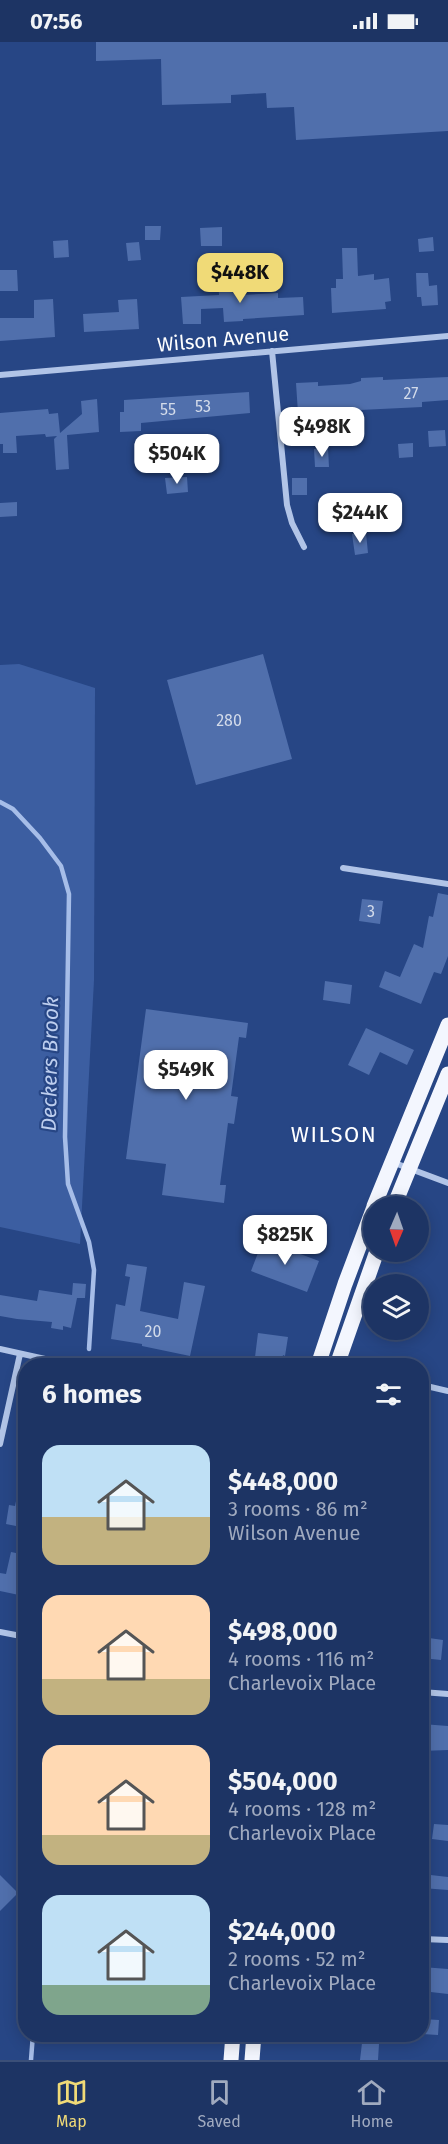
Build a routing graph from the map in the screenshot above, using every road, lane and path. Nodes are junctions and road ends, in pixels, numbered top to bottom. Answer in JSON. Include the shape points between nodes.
{"nodes":[{"id":1,"x":448,"y":336,"type":"edge"},
{"id":2,"x":272,"y":351,"type":"junction"},
{"id":3,"x":0,"y":375,"type":"edge"},
{"id":4,"x":304,"y":547,"type":"dead end"},
{"id":5,"x":343,"y":868,"type":"dead end"},
{"id":6,"x":448,"y":884,"type":"edge"},
{"id":7,"x":448,"y":1025,"type":"edge"},
{"id":8,"x":448,"y":1074,"type":"edge"},
{"id":9,"x":391,"y":1162,"type":"junction"},
{"id":10,"x":409,"y":1168,"type":"junction"},
{"id":11,"x":448,"y":1183,"type":"edge"},
{"id":12,"x":378,"y":1196,"type":"edge"},
{"id":13,"x":398,"y":1196,"type":"edge"},
{"id":14,"x":363,"y":1236,"type":"edge"},
{"id":15,"x":372,"y":1262,"type":"edge"},
{"id":16,"x":0,"y":1349,"type":"edge"},
{"id":17,"x":20,"y":1354,"type":"junction"},
{"id":18,"x":19,"y":1358,"type":"edge"},
{"id":19,"x":39,"y":1358,"type":"edge"},
{"id":20,"x":326,"y":1358,"type":"edge"},
{"id":21,"x":328,"y":1358,"type":"edge"},
{"id":22,"x":18,"y":1363,"type":"edge"},
{"id":23,"x":429,"y":1387,"type":"edge"},
{"id":24,"x":448,"y":1391,"type":"edge"},
{"id":25,"x":0,"y":1444,"type":"edge"},
{"id":26,"x":0,"y":1632,"type":"edge"},
{"id":27,"x":18,"y":1635,"type":"edge"},
{"id":28,"x":429,"y":1693,"type":"edge"},
{"id":29,"x":448,"y":1694,"type":"edge"},
{"id":30,"x":429,"y":1939,"type":"edge"},
{"id":31,"x":448,"y":1940,"type":"edge"},
{"id":32,"x":232,"y":2042,"type":"edge"},
{"id":33,"x":253,"y":2042,"type":"edge"},
{"id":34,"x":231,"y":2060,"type":"edge"},
{"id":35,"x":252,"y":2060,"type":"edge"}],
"edges":[{"from":1,"to":2,"type":"street","name":"Wilson Avenue"},
{"from":2,"to":3,"type":"street","name":"Wilson Avenue"},
{"from":2,"to":4,"type":"street","via":[[287,505]]},
{"from":5,"to":6,"type":"street"},
{"from":7,"to":9,"type":"main road"},
{"from":8,"to":10,"type":"main road"},
{"from":9,"to":10,"type":"street"},
{"from":9,"to":12,"type":"main road"},
{"from":10,"to":11,"type":"street"},
{"from":10,"to":13,"type":"main road"},
{"from":14,"to":20,"type":"main road","via":[[345,1284]]},
{"from":15,"to":21,"type":"main road"},
{"from":16,"to":17,"type":"street"},
{"from":17,"to":18,"type":"street"},
{"from":17,"to":19,"type":"street"},
{"from":22,"to":25,"type":"street"},
{"from":23,"to":24,"type":"street"},
{"from":26,"to":27,"type":"street"},
{"from":28,"to":29,"type":"street"},
{"from":30,"to":31,"type":"street"},
{"from":32,"to":34,"type":"main road"},
{"from":33,"to":35,"type":"main road"}]}
